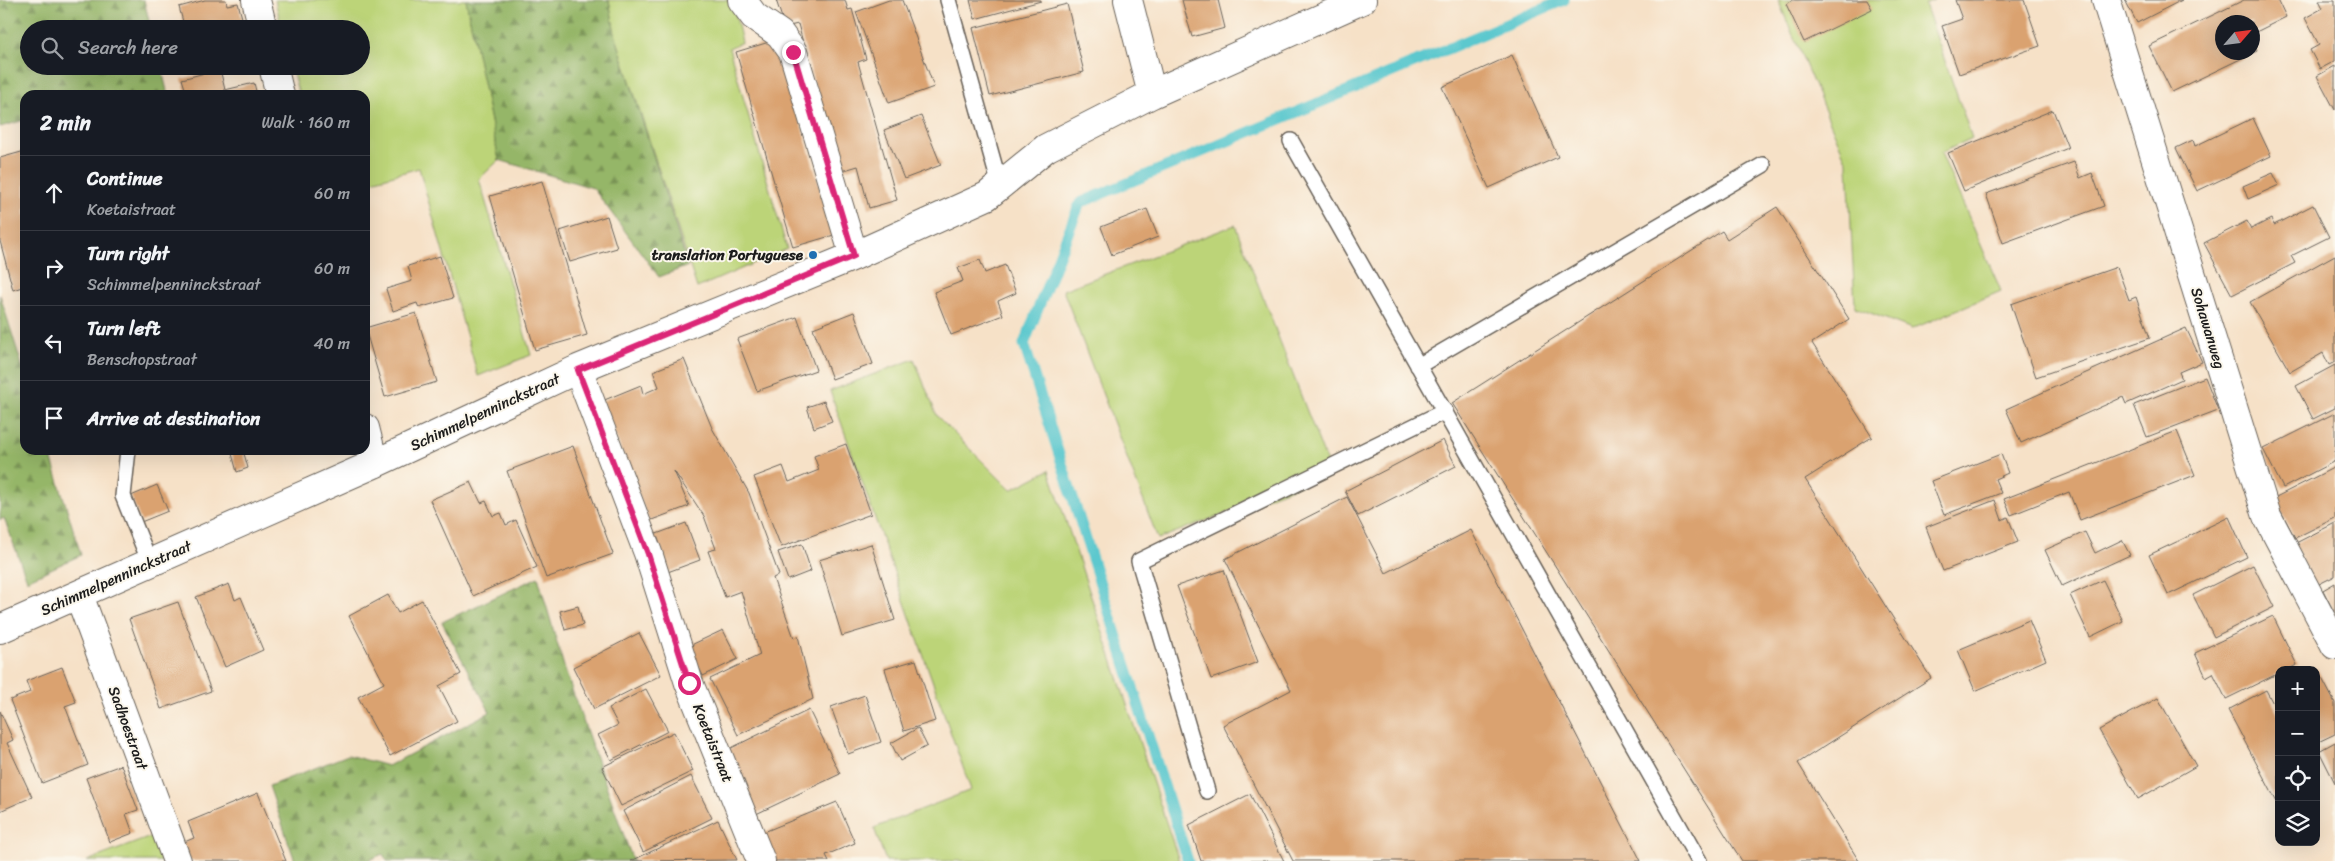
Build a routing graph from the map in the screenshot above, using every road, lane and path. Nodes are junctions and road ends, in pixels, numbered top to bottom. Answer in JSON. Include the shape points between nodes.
{"nodes":[{"id":1,"x":256,"y":0,"type":"edge"},
{"id":2,"x":742,"y":0,"type":"edge"},
{"id":3,"x":948,"y":0,"type":"edge"},
{"id":4,"x":1128,"y":0,"type":"edge"},
{"id":5,"x":1362,"y":0,"type":"edge"},
{"id":6,"x":2106,"y":0,"type":"edge"},
{"id":7,"x":261,"y":20,"type":"edge"},
{"id":8,"x":275,"y":75,"type":"edge"},
{"id":9,"x":279,"y":90,"type":"edge"},
{"id":10,"x":1152,"y":94,"type":"junction"},
{"id":11,"x":1291,"y":141,"type":"dead end"},
{"id":12,"x":1763,"y":165,"type":"dead end"},
{"id":13,"x":1000,"y":186,"type":"junction"},
{"id":14,"x":854,"y":256,"type":"junction"},
{"id":15,"x":1418,"y":366,"type":"junction"},
{"id":16,"x":578,"y":370,"type":"junction"},
{"id":17,"x":1445,"y":411,"type":"junction"},
{"id":18,"x":370,"y":448,"type":"edge"},
{"id":19,"x":127,"y":455,"type":"edge"},
{"id":20,"x":374,"y":464,"type":"junction"},
{"id":21,"x":150,"y":563,"type":"junction"},
{"id":22,"x":79,"y":595,"type":"junction"},
{"id":23,"x":0,"y":629,"type":"edge"},
{"id":24,"x":2335,"y":645,"type":"edge"},
{"id":25,"x":1207,"y":791,"type":"dead end"},
{"id":26,"x":177,"y":861,"type":"edge"},
{"id":27,"x":762,"y":861,"type":"edge"},
{"id":28,"x":1699,"y":861,"type":"edge"}],
"edges":[{"from":1,"to":7,"type":"street"},
{"from":2,"to":14,"type":"street","via":[[754,16],[780,34],[793,52]]},
{"from":3,"to":13,"type":"lane"},
{"from":4,"to":10,"type":"street"},
{"from":5,"to":10,"type":"street","name":"Schimmelpenninckstraat"},
{"from":6,"to":24,"type":"street","name":"Sohawanweg","via":[[2267,516]]},
{"from":8,"to":9,"type":"street"},
{"from":10,"to":13,"type":"street","name":"Schimmelpenninckstraat","via":[[1046,148]]},
{"from":11,"to":15,"type":"lane"},
{"from":12,"to":15,"type":"lane"},
{"from":13,"to":14,"type":"street","name":"Schimmelpenninckstraat","via":[[987,196]]},
{"from":14,"to":16,"type":"street","name":"Schimmelpenninckstraat"},
{"from":15,"to":17,"type":"lane"},
{"from":16,"to":20,"type":"street","name":"Schimmelpenninckstraat"},
{"from":16,"to":27,"type":"street","name":"Koetaistraat","via":[[648,554],[689,683]]},
{"from":17,"to":25,"type":"lane","via":[[1139,561]]},
{"from":17,"to":28,"type":"lane"},
{"from":18,"to":20,"type":"street"},
{"from":19,"to":21,"type":"lane","via":[[123,496]]},
{"from":20,"to":21,"type":"street","name":"Schimmelpenninckstraat"},
{"from":21,"to":22,"type":"street","name":"Schimmelpenninckstraat"},
{"from":22,"to":23,"type":"street","name":"Schimmelpenninckstraat"},
{"from":22,"to":26,"type":"street","name":"Sadhoestraat"}]}
